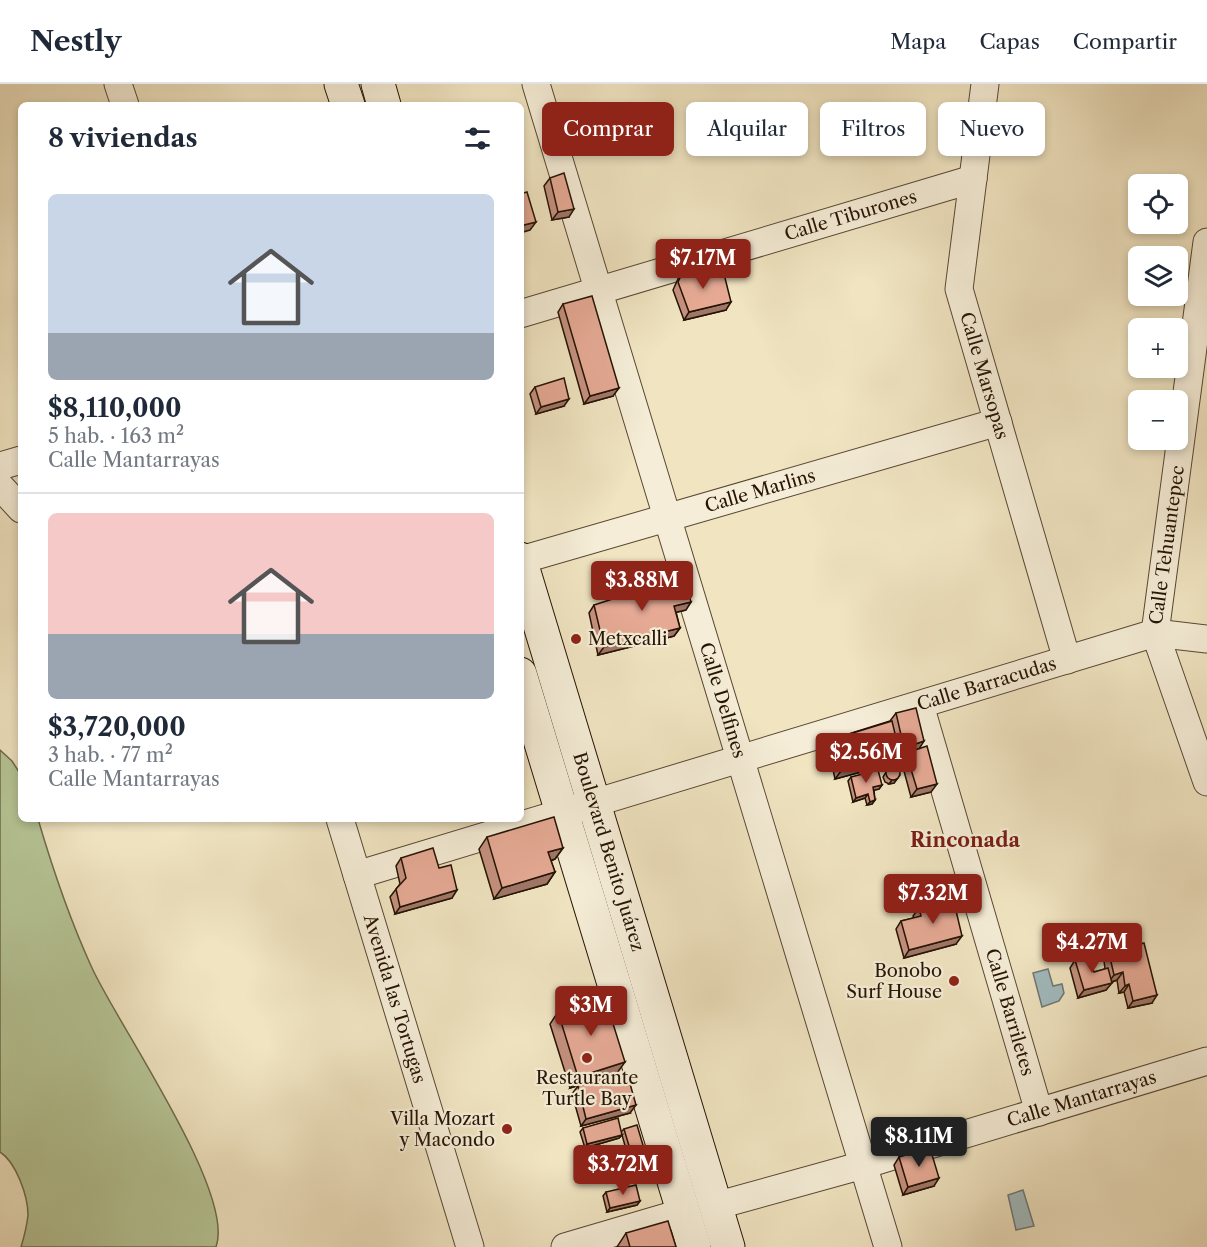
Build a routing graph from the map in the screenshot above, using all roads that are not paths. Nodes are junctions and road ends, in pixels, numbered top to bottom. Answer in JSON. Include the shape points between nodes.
{"nodes":[{"id":1,"x":118,"y":84,"type":"edge"},
{"id":2,"x":341,"y":84,"type":"edge"},
{"id":3,"x":378,"y":84,"type":"edge"},
{"id":4,"x":536,"y":84,"type":"edge"},
{"id":5,"x":985,"y":84,"type":"edge"},
{"id":6,"x":123,"y":102,"type":"edge"},
{"id":7,"x":347,"y":102,"type":"edge"},
{"id":8,"x":383,"y":102,"type":"edge"},
{"id":9,"x":973,"y":179,"type":"junction"},
{"id":10,"x":1207,"y":242,"type":"edge"},
{"id":11,"x":598,"y":291,"type":"junction"},
{"id":12,"x":524,"y":313,"type":"edge"},
{"id":13,"x":998,"y":422,"type":"junction"},
{"id":14,"x":18,"y":461,"type":"edge"},
{"id":15,"x":0,"y":466,"type":"edge"},
{"id":16,"x":0,"y":486,"type":"edge"},
{"id":17,"x":18,"y":505,"type":"edge"},
{"id":18,"x":667,"y":518,"type":"junction"},
{"id":19,"x":524,"y":559,"type":"edge"},
{"id":20,"x":524,"y":570,"type":"edge"},
{"id":21,"x":1155,"y":633,"type":"junction"},
{"id":22,"x":1207,"y":639,"type":"edge"},
{"id":23,"x":1067,"y":660,"type":"junction"},
{"id":24,"x":524,"y":687,"type":"edge"},
{"id":25,"x":920,"y":705,"type":"junction"},
{"id":26,"x":740,"y":759,"type":"junction"},
{"id":27,"x":1207,"y":782,"type":"edge"},
{"id":28,"x":594,"y":803,"type":"junction"},
{"id":29,"x":563,"y":813,"type":"junction"},
{"id":30,"x":341,"y":822,"type":"edge"},
{"id":31,"x":357,"y":875,"type":"junction"},
{"id":32,"x":1207,"y":1061,"type":"edge"},
{"id":33,"x":1039,"y":1112,"type":"junction"},
{"id":34,"x":863,"y":1165,"type":"junction"},
{"id":35,"x":715,"y":1206,"type":"junction"},
{"id":36,"x":684,"y":1212,"type":"junction"},
{"id":37,"x":470,"y":1247,"type":"edge"},
{"id":38,"x":566,"y":1247,"type":"edge"},
{"id":39,"x":694,"y":1247,"type":"edge"},
{"id":40,"x":728,"y":1247,"type":"edge"},
{"id":41,"x":888,"y":1247,"type":"edge"}],
"edges":[{"from":1,"to":6,"type":"street"},
{"from":2,"to":7,"type":"street"},
{"from":3,"to":8,"type":"street"},
{"from":4,"to":11,"type":"street","name":"Calle Delfines"},
{"from":5,"to":9,"type":"street","name":"Calle Marsopas"},
{"from":9,"to":11,"type":"street","name":"Calle Tiburones"},
{"from":9,"to":13,"type":"street","name":"Calle Marsopas","via":[[959,289]]},
{"from":10,"to":21,"type":"street","name":"Calle Tehuantepec"},
{"from":11,"to":12,"type":"street","name":"Calle Tiburones"},
{"from":11,"to":18,"type":"street","name":"Calle Delfines"},
{"from":13,"to":18,"type":"street","name":"Calle Marlins"},
{"from":13,"to":23,"type":"street","name":"Calle Marsopas"},
{"from":14,"to":15,"type":"street"},
{"from":16,"to":17,"type":"street"},
{"from":18,"to":19,"type":"street","name":"Calle Marlins"},
{"from":18,"to":26,"type":"street","name":"Calle Delfines"},
{"from":20,"to":28,"type":"street","name":"Boulevard Benito Juárez"},
{"from":21,"to":22,"type":"street","name":"Calle Barracudas"},
{"from":21,"to":23,"type":"street","name":"Calle Barracudas"},
{"from":21,"to":27,"type":"street"},
{"from":23,"to":25,"type":"street","name":"Calle Barracudas"},
{"from":24,"to":29,"type":"street","name":"Boulevard Benito Juárez"},
{"from":25,"to":26,"type":"street","name":"Calle Barracudas"},
{"from":25,"to":33,"type":"street","name":"Calle Barriletes"},
{"from":26,"to":28,"type":"street","name":"Calle Barracudas"},
{"from":26,"to":34,"type":"street","name":"Calle Delfines"},
{"from":28,"to":29,"type":"street","name":"Calle Barracudas"},
{"from":28,"to":35,"type":"street","name":"Boulevard Benito Juárez"},
{"from":29,"to":31,"type":"street","name":"Calle Barracudas"},
{"from":29,"to":36,"type":"street","name":"Boulevard Benito Juárez"},
{"from":30,"to":31,"type":"street","name":"Avenida las Tortugas"},
{"from":31,"to":37,"type":"street","name":"Avenida las Tortugas"},
{"from":32,"to":33,"type":"street","name":"Calle Mantarrayas"},
{"from":33,"to":34,"type":"street","name":"Calle Mantarrayas"},
{"from":34,"to":35,"type":"street","name":"Calle Mantarrayas"},
{"from":34,"to":41,"type":"street","name":"Calle Delfines"},
{"from":35,"to":40,"type":"street","name":"Boulevard Benito Juárez"},
{"from":36,"to":38,"type":"street"},
{"from":36,"to":39,"type":"street","name":"Boulevard Benito Juárez"}]}
